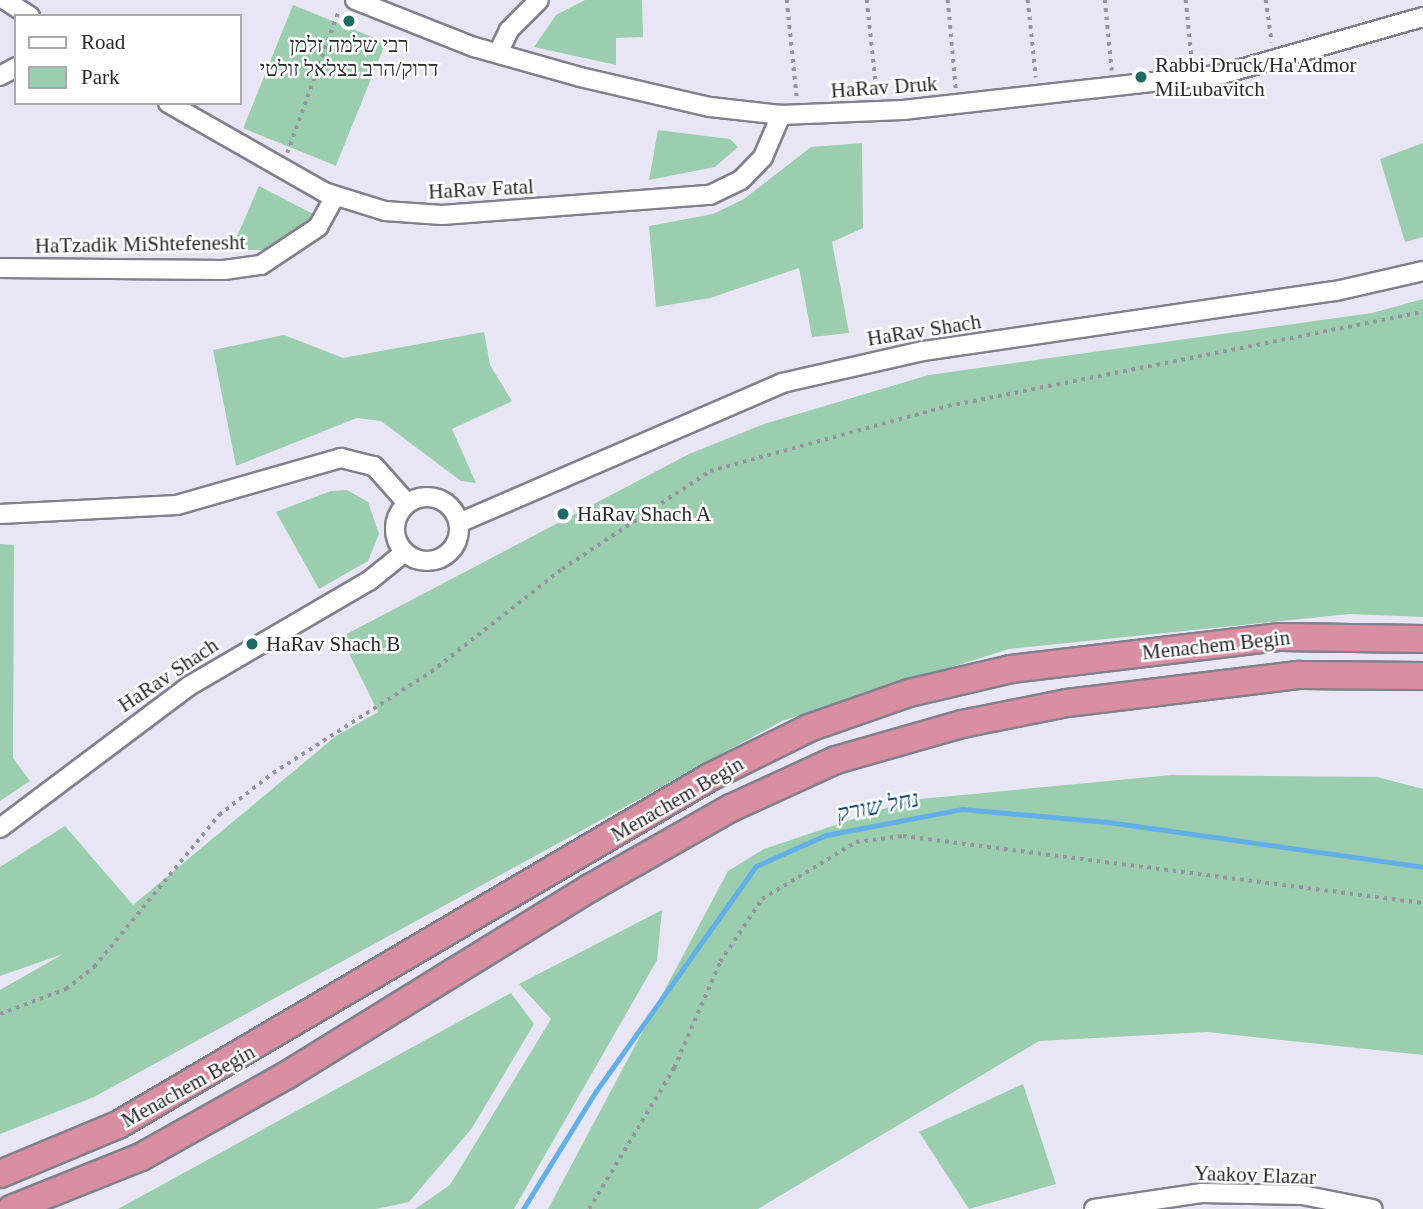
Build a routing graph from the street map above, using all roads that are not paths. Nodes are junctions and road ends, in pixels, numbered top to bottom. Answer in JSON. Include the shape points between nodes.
{"nodes":[{"id":1,"x":5,"y":0,"type":"edge"},
{"id":2,"x":355,"y":0,"type":"edge"},
{"id":3,"x":539,"y":0,"type":"edge"},
{"id":4,"x":1421,"y":0,"type":"edge"},
{"id":5,"x":1423,"y":5,"type":"edge"},
{"id":6,"x":27,"y":14,"type":"edge"},
{"id":7,"x":1423,"y":17,"type":"edge"},
{"id":8,"x":498,"y":53,"type":"junction"},
{"id":9,"x":172,"y":105,"type":"edge"},
{"id":10,"x":790,"y":115,"type":"junction"},
{"id":11,"x":335,"y":196,"type":"junction"},
{"id":12,"x":0,"y":268,"type":"edge"},
{"id":13,"x":1423,"y":271,"type":"edge"},
{"id":14,"x":407,"y":503,"type":"junction"},
{"id":15,"x":0,"y":514,"type":"edge"},
{"id":16,"x":459,"y":523,"type":"junction"},
{"id":17,"x":405,"y":552,"type":"junction"},
{"id":18,"x":1423,"y":639,"type":"edge"},
{"id":19,"x":1389,"y":673,"type":"junction"},
{"id":20,"x":1423,"y":676,"type":"edge"},
{"id":21,"x":1423,"y":683,"type":"edge"},
{"id":22,"x":0,"y":828,"type":"edge"},
{"id":23,"x":0,"y":1174,"type":"edge"},
{"id":24,"x":11,"y":1209,"type":"edge"},
{"id":25,"x":1096,"y":1209,"type":"edge"},
{"id":26,"x":1373,"y":1209,"type":"edge"}],
"edges":[{"from":1,"to":6,"type":"street"},
{"from":2,"to":8,"type":"street","name":"HaRav Druk"},
{"from":3,"to":8,"type":"street","via":[[509,30]]},
{"from":4,"to":5,"type":"street"},
{"from":7,"to":10,"type":"street","name":"HaRav Druk","via":[[1275,64],[1194,78],[878,112]]},
{"from":8,"to":10,"type":"street","name":"HaRav Druk","via":[[677,100]]},
{"from":9,"to":11,"type":"street","name":"HaRav Fatal","via":[[280,171]]},
{"from":10,"to":11,"type":"street","name":"HaRav Fatal","via":[[763,157],[741,180],[710,195],[442,215],[385,211]]},
{"from":11,"to":12,"type":"street","name":"HaTzadik MiShtefenesht","via":[[318,227],[261,265],[224,270]]},
{"from":13,"to":16,"type":"street","name":"HaRav Shach","via":[[1336,291],[923,351],[794,380],[707,411]]},
{"from":14,"to":15,"type":"street","via":[[374,466],[341,458],[177,505]]},
{"from":14,"to":16,"type":"street","via":[[439,498]]},
{"from":14,"to":17,"type":"street","via":[[396,522]]},
{"from":16,"to":17,"type":"street","via":[[457,543],[443,557],[423,561]]},
{"from":17,"to":22,"type":"street","name":"HaRav Shach","via":[[385,571],[189,686]]},
{"from":18,"to":23,"type":"highway","name":"Menachem Begin","via":[[1280,637],[1011,669],[909,693],[809,728],[710,777],[118,1125]]},
{"from":19,"to":20,"type":"highway","name":"Menachem Begin"},
{"from":19,"to":21,"type":"highway"},
{"from":19,"to":24,"type":"highway","name":"Menachem Begin","via":[[1300,674],[1067,703],[962,724],[836,760],[731,808],[590,888],[287,1075],[141,1157]]},
{"from":25,"to":26,"type":"street","name":"Yaakov Elazar","via":[[1202,1193],[1301,1195]]}]}
